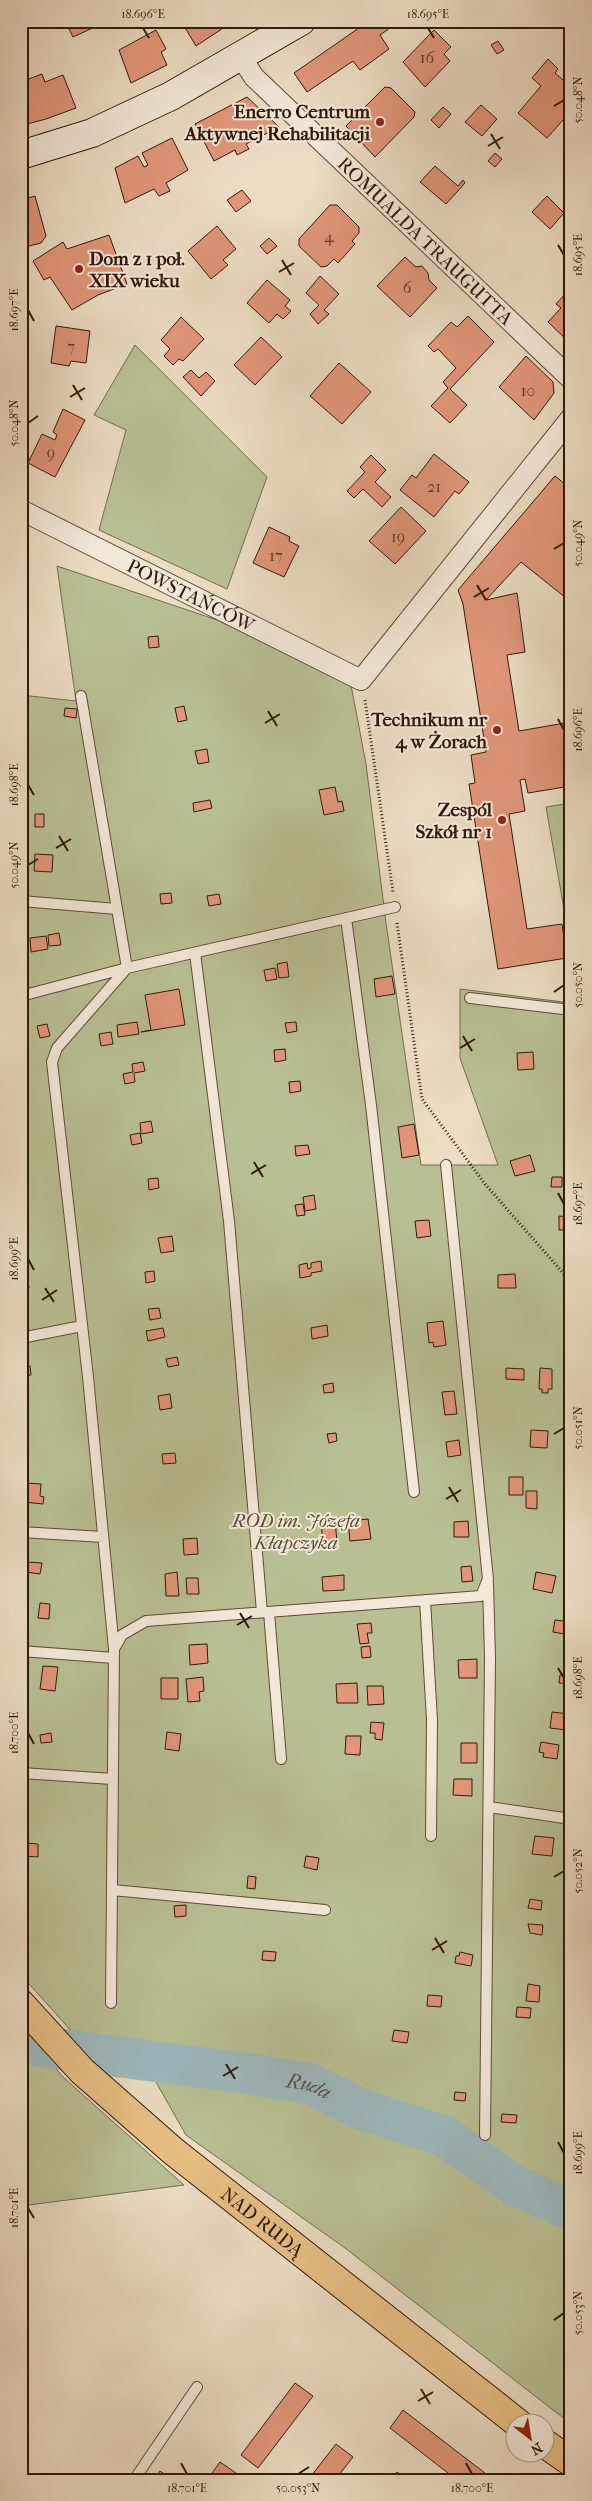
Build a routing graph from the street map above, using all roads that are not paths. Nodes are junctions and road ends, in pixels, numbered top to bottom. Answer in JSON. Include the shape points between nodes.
{"nodes":[{"id":1,"x":301,"y":21,"type":"edge"},
{"id":2,"x":242,"y":57,"type":"junction"},
{"id":3,"x":21,"y":155,"type":"edge"},
{"id":4,"x":571,"y":379,"type":"edge"},
{"id":5,"x":571,"y":418,"type":"edge"},
{"id":6,"x":21,"y":510,"type":"edge"},
{"id":7,"x":81,"y":696,"type":"dead end"},
{"id":8,"x":21,"y":901,"type":"edge"},
{"id":9,"x":395,"y":907,"type":"road end"},
{"id":10,"x":117,"y":909,"type":"junction"},
{"id":11,"x":346,"y":918,"type":"junction"},
{"id":12,"x":194,"y":953,"type":"junction"},
{"id":13,"x":128,"y":968,"type":"junction"},
{"id":14,"x":21,"y":996,"type":"edge"},
{"id":15,"x":470,"y":998,"type":"dead end"},
{"id":16,"x":571,"y":1010,"type":"edge"},
{"id":17,"x":446,"y":1165,"type":"dead end"},
{"id":18,"x":82,"y":1326,"type":"junction"},
{"id":19,"x":21,"y":1338,"type":"edge"},
{"id":20,"x":414,"y":1492,"type":"dead end"},
{"id":21,"x":21,"y":1532,"type":"edge"},
{"id":22,"x":103,"y":1537,"type":"junction"},
{"id":23,"x":488,"y":1579,"type":"junction"},
{"id":24,"x":425,"y":1600,"type":"junction"},
{"id":25,"x":266,"y":1612,"type":"junction"},
{"id":26,"x":21,"y":1651,"type":"edge"},
{"id":27,"x":114,"y":1653,"type":"junction"},
{"id":28,"x":281,"y":1759,"type":"dead end"},
{"id":29,"x":21,"y":1772,"type":"edge"},
{"id":30,"x":113,"y":1779,"type":"junction"},
{"id":31,"x":489,"y":1807,"type":"junction"},
{"id":32,"x":571,"y":1819,"type":"edge"},
{"id":33,"x":431,"y":1836,"type":"dead end"},
{"id":34,"x":112,"y":1890,"type":"junction"},
{"id":35,"x":325,"y":1910,"type":"dead end"},
{"id":36,"x":111,"y":2003,"type":"dead end"},
{"id":37,"x":27,"y":2011,"type":"edge"},
{"id":38,"x":485,"y":2135,"type":"dead end"},
{"id":39,"x":197,"y":2387,"type":"dead end"},
{"id":40,"x":506,"y":2414,"type":"edge"},
{"id":41,"x":554,"y":2450,"type":"edge"},
{"id":42,"x":571,"y":2462,"type":"edge"},
{"id":43,"x":134,"y":2480,"type":"edge"}],
"edges":[{"from":1,"to":2,"type":"street"},
{"from":2,"to":3,"type":"street","via":[[171,96],[92,133]]},
{"from":2,"to":4,"type":"street","name":"ROMUALDA TRAUGUTTA","via":[[254,77]]},
{"from":5,"to":6,"type":"street","name":"POWSTAŃCÓW","via":[[361,680]]},
{"from":7,"to":10,"type":"lane"},
{"from":8,"to":10,"type":"lane"},
{"from":9,"to":11,"type":"lane"},
{"from":10,"to":13,"type":"lane"},
{"from":11,"to":12,"type":"lane"},
{"from":11,"to":20,"type":"lane","via":[[371,1105]]},
{"from":12,"to":13,"type":"lane"},
{"from":12,"to":25,"type":"lane","via":[[229,1221]]},
{"from":13,"to":14,"type":"lane"},
{"from":13,"to":18,"type":"lane","via":[[57,1048],[52,1062]]},
{"from":15,"to":16,"type":"lane"},
{"from":17,"to":23,"type":"lane"},
{"from":18,"to":19,"type":"lane"},
{"from":18,"to":22,"type":"lane"},
{"from":21,"to":22,"type":"lane"},
{"from":22,"to":27,"type":"lane"},
{"from":23,"to":24,"type":"lane","via":[[481,1596]]},
{"from":23,"to":31,"type":"lane"},
{"from":24,"to":25,"type":"lane"},
{"from":24,"to":33,"type":"lane","via":[[432,1720]]},
{"from":25,"to":27,"type":"lane","via":[[146,1621],[122,1635]]},
{"from":25,"to":28,"type":"lane"},
{"from":26,"to":27,"type":"lane"},
{"from":27,"to":30,"type":"lane"},
{"from":29,"to":30,"type":"lane"},
{"from":30,"to":34,"type":"lane"},
{"from":31,"to":32,"type":"lane"},
{"from":31,"to":38,"type":"lane"},
{"from":34,"to":35,"type":"lane"},
{"from":34,"to":36,"type":"lane"},
{"from":37,"to":40,"type":"main road","name":"NAD RUDĄ","via":[[82,2071],[173,2151]]},
{"from":39,"to":43,"type":"lane"},
{"from":41,"to":42,"type":"main road"}]}
